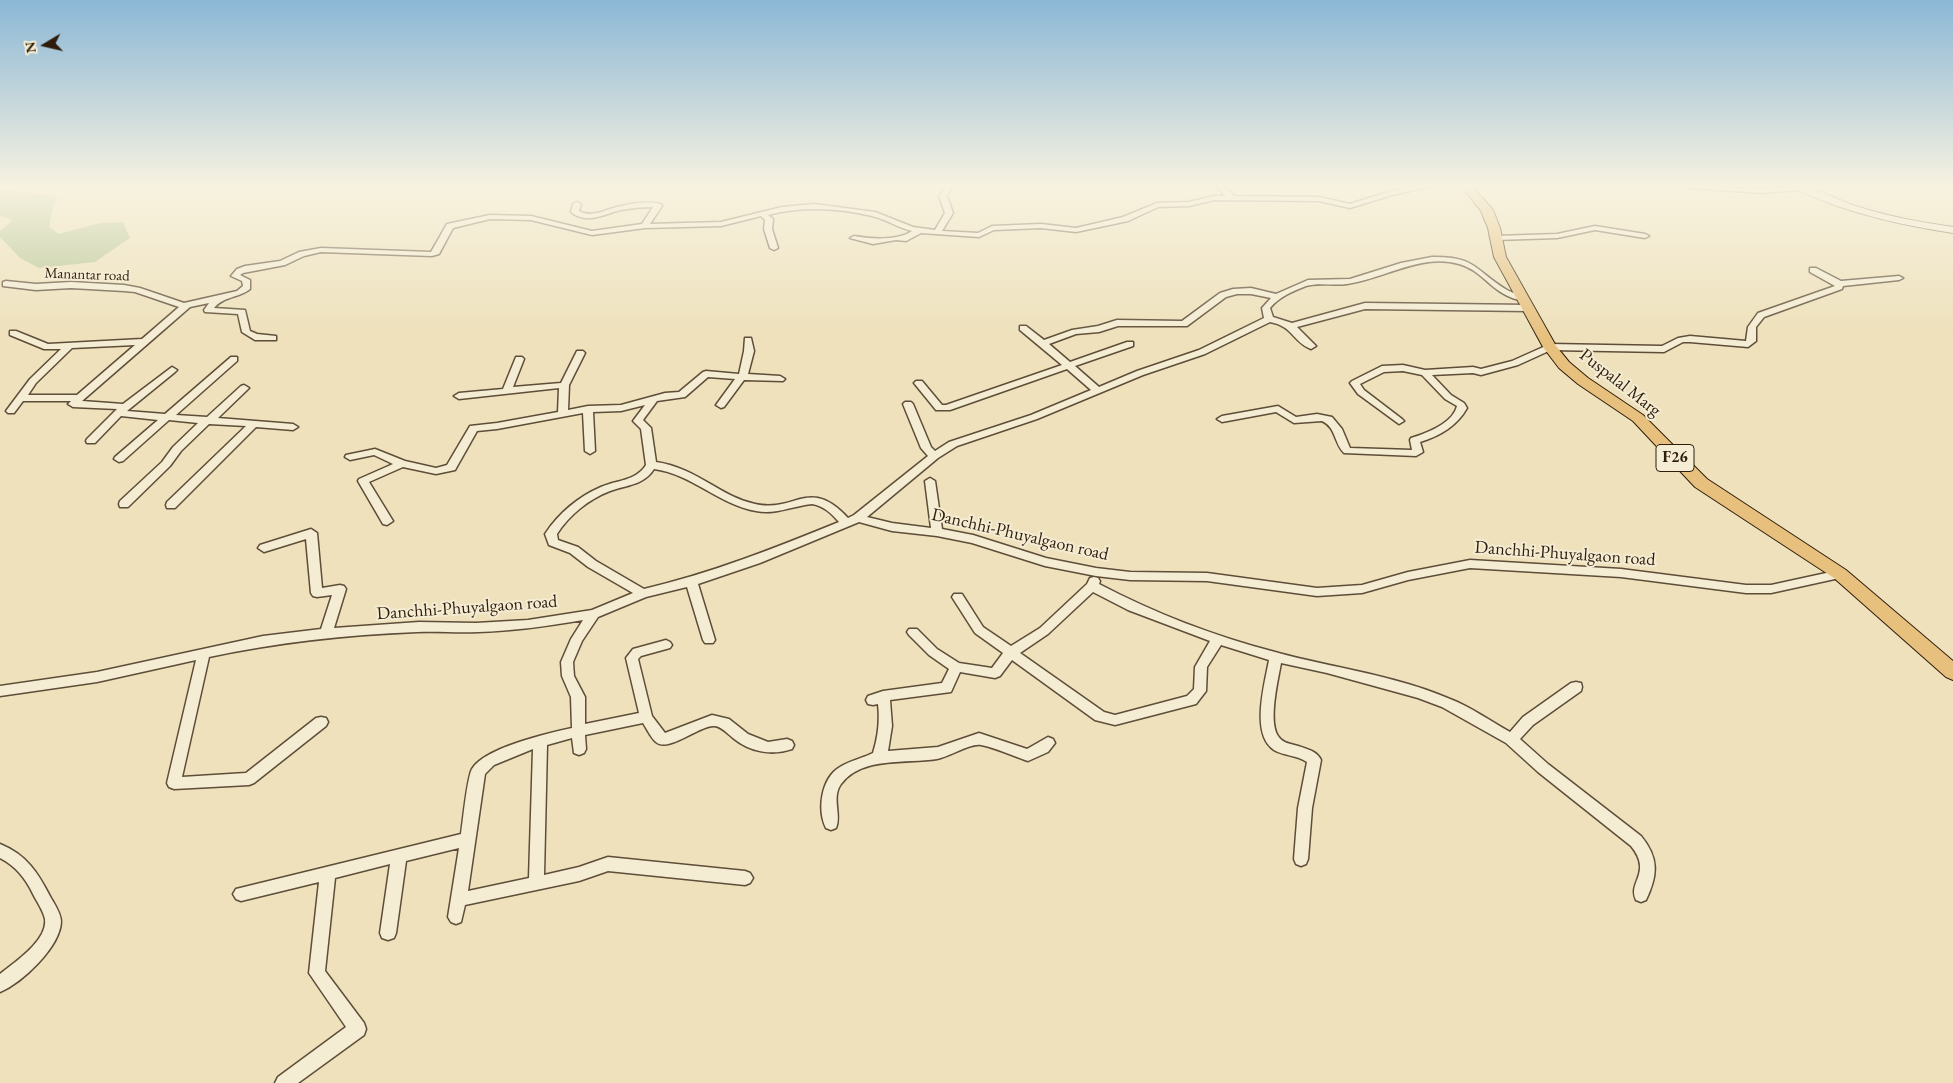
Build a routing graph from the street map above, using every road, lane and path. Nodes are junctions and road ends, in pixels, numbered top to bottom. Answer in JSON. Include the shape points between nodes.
{"nodes":[{"id":1,"x":444,"y":237,"type":"edge"},
{"id":2,"x":770,"y":237,"type":"edge"},
{"id":3,"x":910,"y":237,"type":"edge"},
{"id":4,"x":1541,"y":237,"type":"edge"},
{"id":5,"x":854,"y":238,"type":"dead end"},
{"id":6,"x":1496,"y":238,"type":"joint"},
{"id":7,"x":774,"y":248,"type":"dead end"},
{"id":8,"x":1813,"y":270,"type":"dead end"},
{"id":9,"x":1899,"y":278,"type":"dead end"},
{"id":10,"x":2,"y":282,"type":"edge"},
{"id":11,"x":1839,"y":284,"type":"junction"},
{"id":12,"x":1278,"y":297,"type":"junction"},
{"id":13,"x":217,"y":299,"type":"junction"},
{"id":14,"x":1526,"y":303,"type":"junction"},
{"id":15,"x":187,"y":306,"type":"junction"},
{"id":16,"x":1269,"y":319,"type":"junction"},
{"id":17,"x":1290,"y":326,"type":"junction"},
{"id":18,"x":1023,"y":328,"type":"dead end"},
{"id":19,"x":13,"y":333,"type":"dead end"},
{"id":20,"x":273,"y":338,"type":"dead end"},
{"id":21,"x":748,"y":340,"type":"dead end"},
{"id":22,"x":145,"y":342,"type":"junction"},
{"id":23,"x":1043,"y":343,"type":"junction"},
{"id":24,"x":1130,"y":344,"type":"dead end"},
{"id":25,"x":69,"y":346,"type":"junction"},
{"id":26,"x":1311,"y":346,"type":"dead end"},
{"id":27,"x":1550,"y":347,"type":"junction"},
{"id":28,"x":580,"y":353,"type":"dead end"},
{"id":29,"x":234,"y":359,"type":"dead end"},
{"id":30,"x":519,"y":359,"type":"dead end"},
{"id":31,"x":1068,"y":364,"type":"junction"},
{"id":32,"x":172,"y":370,"type":"dead end"},
{"id":33,"x":1425,"y":373,"type":"junction"},
{"id":34,"x":742,"y":377,"type":"junction"},
{"id":35,"x":780,"y":379,"type":"dead end"},
{"id":36,"x":919,"y":383,"type":"dead end"},
{"id":37,"x":564,"y":385,"type":"junction"},
{"id":38,"x":244,"y":388,"type":"dead end"},
{"id":39,"x":1097,"y":390,"type":"junction"},
{"id":40,"x":507,"y":391,"type":"junction"},
{"id":41,"x":459,"y":396,"type":"dead end"},
{"id":42,"x":22,"y":398,"type":"junction"},
{"id":43,"x":80,"y":398,"type":"junction"},
{"id":44,"x":652,"y":401,"type":"junction"},
{"id":45,"x":908,"y":404,"type":"dead end"},
{"id":46,"x":721,"y":405,"type":"dead end"},
{"id":47,"x":588,"y":409,"type":"junction"},
{"id":48,"x":122,"y":410,"type":"junction"},
{"id":49,"x":11,"y":411,"type":"dead end"},
{"id":50,"x":564,"y":414,"type":"junction"},
{"id":51,"x":166,"y":417,"type":"junction"},
{"id":52,"x":1222,"y":419,"type":"dead end"},
{"id":53,"x":208,"y":420,"type":"junction"},
{"id":54,"x":1399,"y":421,"type":"dead end"},
{"id":55,"x":254,"y":424,"type":"junction"},
{"id":56,"x":293,"y":427,"type":"dead end"},
{"id":57,"x":91,"y":441,"type":"dead end"},
{"id":58,"x":590,"y":451,"type":"dead end"},
{"id":59,"x":934,"y":456,"type":"junction"},
{"id":60,"x":350,"y":457,"type":"dead end"},
{"id":61,"x":119,"y":459,"type":"dead end"},
{"id":62,"x":402,"y":464,"type":"junction"},
{"id":63,"x":651,"y":465,"type":"junction"},
{"id":64,"x":930,"y":481,"type":"dead end"},
{"id":65,"x":124,"y":504,"type":"dead end"},
{"id":66,"x":171,"y":505,"type":"dead end"},
{"id":67,"x":858,"y":518,"type":"junction"},
{"id":68,"x":387,"y":521,"type":"dead end"},
{"id":69,"x":845,"y":522,"type":"junction"},
{"id":70,"x":938,"y":532,"type":"junction"},
{"id":71,"x":264,"y":548,"type":"dead end"},
{"id":72,"x":1096,"y":572,"type":"junction"},
{"id":73,"x":1840,"y":574,"type":"junction"},
{"id":74,"x":691,"y":582,"type":"junction"},
{"id":75,"x":1092,"y":586,"type":"junction"},
{"id":76,"x":643,"y":594,"type":"junction"},
{"id":77,"x":958,"y":597,"type":"dead end"},
{"id":78,"x":594,"y":614,"type":"junction"},
{"id":79,"x":913,"y":632,"type":"dead end"},
{"id":80,"x":326,"y":633,"type":"junction"},
{"id":81,"x":1218,"y":639,"type":"junction"},
{"id":82,"x":709,"y":640,"type":"dead end"},
{"id":83,"x":666,"y":645,"type":"dead end"},
{"id":84,"x":204,"y":653,"type":"junction"},
{"id":85,"x":1010,"y":653,"type":"junction"},
{"id":86,"x":1276,"y":657,"type":"junction"},
{"id":87,"x":956,"y":667,"type":"junction"},
{"id":88,"x":1953,"y":672,"type":"edge"},
{"id":89,"x":1576,"y":687,"type":"dead end"},
{"id":90,"x":0,"y":691,"type":"edge"},
{"id":91,"x":646,"y":717,"type":"junction"},
{"id":92,"x":322,"y":722,"type":"dead end"},
{"id":93,"x":580,"y":733,"type":"junction"},
{"id":94,"x":1511,"y":739,"type":"junction"},
{"id":95,"x":540,"y":742,"type":"junction"},
{"id":96,"x":1048,"y":743,"type":"dead end"},
{"id":97,"x":786,"y":745,"type":"dead end"},
{"id":98,"x":579,"y":748,"type":"dead end"},
{"id":99,"x":878,"y":756,"type":"junction"},
{"id":100,"x":831,"y":824,"type":"dead end"},
{"id":101,"x":468,"y":839,"type":"junction"},
{"id":102,"x":0,"y":850,"type":"edge"},
{"id":103,"x":399,"y":856,"type":"junction"},
{"id":104,"x":1301,"y":859,"type":"dead end"},
{"id":105,"x":328,"y":873,"type":"junction"},
{"id":106,"x":745,"y":878,"type":"dead end"},
{"id":107,"x":536,"y":884,"type":"junction"},
{"id":108,"x":241,"y":894,"type":"dead end"},
{"id":109,"x":1641,"y":895,"type":"dead end"},
{"id":110,"x":458,"y":900,"type":"junction"},
{"id":111,"x":456,"y":917,"type":"dead end"},
{"id":112,"x":388,"y":932,"type":"dead end"},
{"id":113,"x":0,"y":984,"type":"edge"},
{"id":114,"x":284,"y":1083,"type":"edge"}],
"edges":[{"from":1,"to":13,"type":"street","via":[[432,254],[321,250],[282,263],[248,268],[235,276],[246,280],[247,286],[240,293]]},
{"from":2,"to":7,"type":"street"},
{"from":3,"to":5,"type":"street","via":[[873,242]]},
{"from":4,"to":6,"type":"street"},
{"from":6,"to":14,"type":"main road","name":"Puspalal Marg","number":"F26","via":[[1500,257]]},
{"from":8,"to":11,"type":"street"},
{"from":9,"to":11,"type":"street"},
{"from":10,"to":15,"type":"street","name":"Manantar road","via":[[36,287],[124,288]]},
{"from":11,"to":27,"type":"street","via":[[1837,289],[1761,315],[1752,327],[1752,341],[1748,344],[1690,339],[1664,349]]},
{"from":12,"to":14,"type":"street","via":[[1309,283],[1351,280],[1414,262],[1439,259],[1468,264],[1507,295]]},
{"from":12,"to":16,"type":"street","via":[[1266,308]]},
{"from":12,"to":23,"type":"street","via":[[1236,291],[1223,295],[1184,324],[1117,324],[1075,332]]},
{"from":13,"to":15,"type":"street"},
{"from":13,"to":20,"type":"street","via":[[208,310],[242,312],[246,332],[255,337]]},
{"from":14,"to":17,"type":"street","via":[[1365,306]]},
{"from":14,"to":27,"type":"main road","name":"Puspalal Marg","number":"F26"},
{"from":15,"to":22,"type":"street"},
{"from":16,"to":17,"type":"street"},
{"from":16,"to":39,"type":"street","via":[[1202,352]]},
{"from":17,"to":26,"type":"street"},
{"from":18,"to":23,"type":"street"},
{"from":19,"to":25,"type":"street","via":[[47,347]]},
{"from":21,"to":34,"type":"street","via":[[749,351]]},
{"from":22,"to":25,"type":"street"},
{"from":22,"to":43,"type":"street"},
{"from":23,"to":31,"type":"street"},
{"from":24,"to":31,"type":"street"},
{"from":25,"to":42,"type":"street","via":[[33,381]]},
{"from":27,"to":33,"type":"street","via":[[1498,369]]},
{"from":27,"to":73,"type":"main road","name":"Puspalal Marg","number":"F26","via":[[1571,372],[1638,418],[1701,483]]},
{"from":28,"to":37,"type":"street"},
{"from":29,"to":51,"type":"street"},
{"from":30,"to":40,"type":"street"},
{"from":31,"to":36,"type":"street","via":[[994,394],[947,408],[939,408]]},
{"from":31,"to":39,"type":"street"},
{"from":32,"to":48,"type":"street"},
{"from":33,"to":52,"type":"street","via":[[1462,408],[1432,434],[1414,440],[1416,453],[1348,452],[1331,421],[1323,417],[1294,420],[1278,409]]},
{"from":33,"to":54,"type":"street","via":[[1403,368],[1382,369],[1355,383],[1361,392]]},
{"from":34,"to":35,"type":"street"},
{"from":34,"to":44,"type":"street","via":[[706,374],[682,396],[665,396]]},
{"from":34,"to":46,"type":"street"},
{"from":37,"to":40,"type":"street"},
{"from":37,"to":50,"type":"street"},
{"from":38,"to":53,"type":"street"},
{"from":39,"to":59,"type":"street","via":[[953,444]]},
{"from":40,"to":41,"type":"street"},
{"from":42,"to":43,"type":"street"},
{"from":42,"to":49,"type":"street"},
{"from":43,"to":48,"type":"street","via":[[72,404],[120,406]]},
{"from":44,"to":47,"type":"street","via":[[621,408]]},
{"from":44,"to":63,"type":"street","via":[[638,421],[646,428]]},
{"from":45,"to":59,"type":"street","via":[[926,448]]},
{"from":47,"to":50,"type":"street"},
{"from":47,"to":58,"type":"street"},
{"from":48,"to":51,"type":"street","via":[[124,414]]},
{"from":48,"to":57,"type":"street"},
{"from":50,"to":62,"type":"street","via":[[474,428],[451,468],[436,471]]},
{"from":51,"to":53,"type":"street"},
{"from":51,"to":61,"type":"street"},
{"from":53,"to":55,"type":"street"},
{"from":53,"to":65,"type":"street"},
{"from":55,"to":56,"type":"street"},
{"from":55,"to":66,"type":"street"},
{"from":59,"to":67,"type":"street"},
{"from":60,"to":62,"type":"street","via":[[375,452]]},
{"from":62,"to":68,"type":"street","via":[[363,481]]},
{"from":63,"to":69,"type":"street","via":[[685,472],[735,502],[757,509],[778,508],[802,500],[824,503],[837,511]]},
{"from":63,"to":76,"type":"street","via":[[642,478],[608,488],[588,500],[561,519],[551,534],[553,542],[569,546],[592,564]]},
{"from":64,"to":70,"type":"street"},
{"from":67,"to":69,"type":"street","name":"Danchhi-Phuyalgaon road"},
{"from":67,"to":70,"type":"street","name":"Danchhi-Phuyalgaon road","via":[[892,527]]},
{"from":69,"to":74,"type":"street","name":"Danchhi-Phuyalgaon road","via":[[756,560]]},
{"from":70,"to":72,"type":"street","name":"Danchhi-Phuyalgaon road","via":[[973,539],[1045,562]]},
{"from":71,"to":80,"type":"street","via":[[311,533],[318,593],[340,590]]},
{"from":72,"to":73,"type":"street","name":"Danchhi-Phuyalgaon road","via":[[1208,577],[1317,592],[1362,589],[1470,564],[1622,573],[1746,589],[1771,589]]},
{"from":72,"to":75,"type":"street"},
{"from":73,"to":88,"type":"main road","name":"Puspalal Marg","number":"F26"},
{"from":74,"to":76,"type":"street","name":"Danchhi-Phuyalgaon road"},
{"from":74,"to":82,"type":"street"},
{"from":75,"to":81,"type":"street","via":[[1132,607]]},
{"from":75,"to":85,"type":"street","via":[[1044,631]]},
{"from":76,"to":78,"type":"street","name":"Danchhi-Phuyalgaon road"},
{"from":77,"to":85,"type":"street","via":[[979,630]]},
{"from":78,"to":80,"type":"street","name":"Danchhi-Phuyalgaon road","via":[[528,625]]},
{"from":78,"to":93,"type":"street","via":[[577,639],[567,662],[568,676],[578,697]]},
{"from":79,"to":87,"type":"street","via":[[933,652]]},
{"from":80,"to":84,"type":"street","name":"Danchhi-Phuyalgaon road"},
{"from":81,"to":85,"type":"street","via":[[1201,667],[1200,691],[1191,700],[1115,720],[1100,716]]},
{"from":81,"to":86,"type":"street"},
{"from":83,"to":91,"type":"street","via":[[637,652],[632,658]]},
{"from":84,"to":90,"type":"street","name":"Danchhi-Phuyalgaon road","via":[[97,677]]},
{"from":84,"to":92,"type":"street","via":[[174,783],[249,779]]},
{"from":85,"to":87,"type":"street","via":[[993,674]]},
{"from":86,"to":94,"type":"street","via":[[1420,693],[1469,714]]},
{"from":86,"to":104,"type":"street","via":[[1266,718],[1270,735],[1281,747],[1308,753],[1314,760],[1304,808]]},
{"from":87,"to":99,"type":"street","via":[[946,688],[878,698],[887,722]]},
{"from":89,"to":94,"type":"street","via":[[1528,721]]},
{"from":91,"to":93,"type":"street"},
{"from":91,"to":97,"type":"street","via":[[661,739],[712,720],[724,723],[743,738],[766,748]]},
{"from":93,"to":95,"type":"street"},
{"from":93,"to":98,"type":"street"},
{"from":94,"to":109,"type":"street","via":[[1636,841],[1647,854],[1649,869]]},
{"from":95,"to":101,"type":"street","via":[[505,753],[482,765],[478,771]]},
{"from":95,"to":107,"type":"street"},
{"from":96,"to":99,"type":"street","via":[[1028,755],[979,739],[938,753]]},
{"from":99,"to":100,"type":"street","via":[[844,772],[835,781],[830,791]]},
{"from":101,"to":103,"type":"street"},
{"from":101,"to":110,"type":"street"},
{"from":102,"to":113,"type":"street","via":[[21,862],[33,877],[53,922],[40,951]]},
{"from":103,"to":105,"type":"street"},
{"from":103,"to":112,"type":"street"},
{"from":105,"to":108,"type":"street"},
{"from":105,"to":114,"type":"street","via":[[317,973],[358,1029]]},
{"from":106,"to":107,"type":"street","via":[[608,864]]},
{"from":107,"to":110,"type":"street"},
{"from":110,"to":111,"type":"street"}]}
